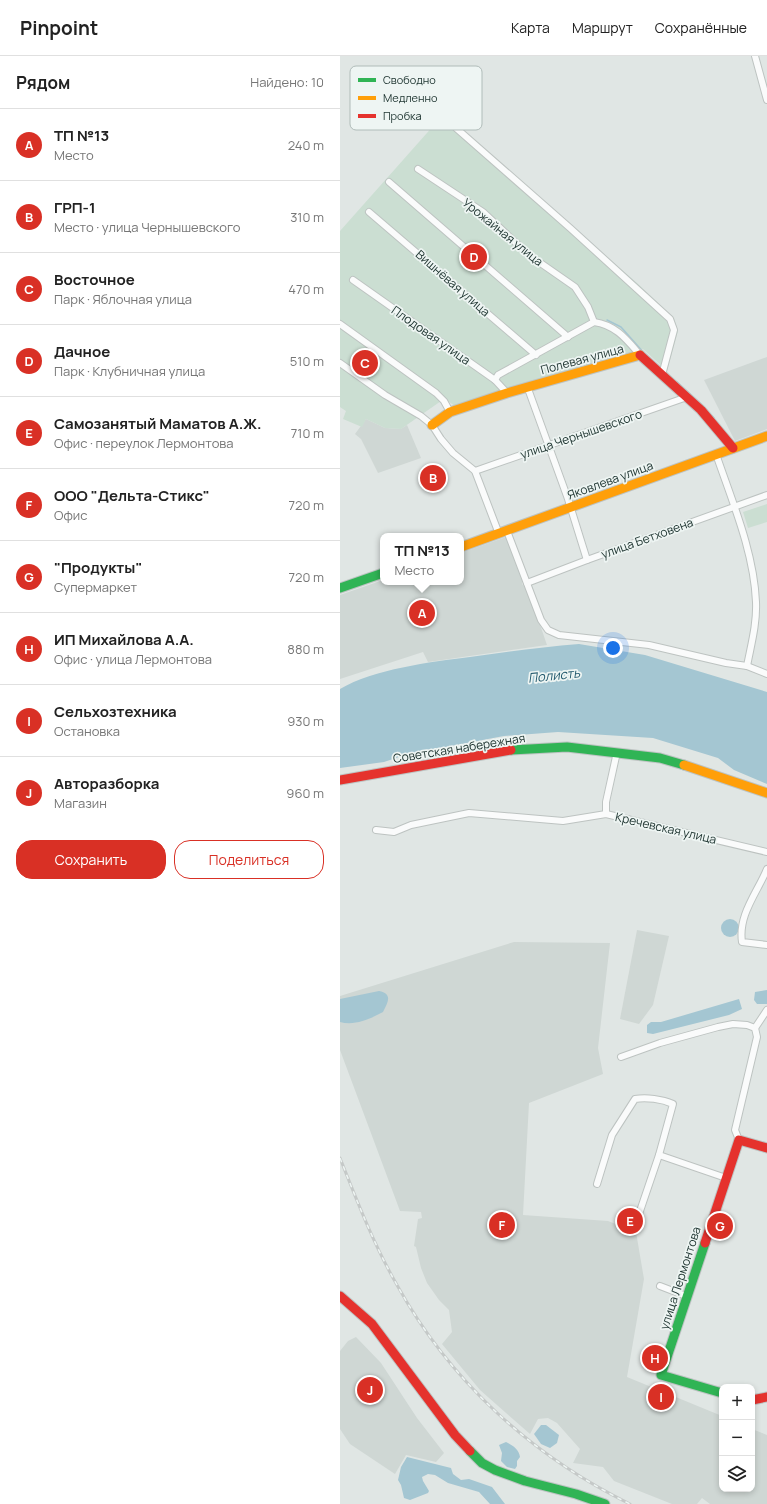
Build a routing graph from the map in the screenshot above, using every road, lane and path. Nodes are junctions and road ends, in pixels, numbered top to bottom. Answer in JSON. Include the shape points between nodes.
{"nodes":[{"id":1,"x":755,"y":56,"type":"edge"},
{"id":2,"x":767,"y":100,"type":"edge"},
{"id":3,"x":458,"y":130,"type":"edge"},
{"id":4,"x":418,"y":169,"type":"dead end"},
{"id":5,"x":389,"y":182,"type":"dead end"},
{"id":6,"x":369,"y":212,"type":"dead end"},
{"id":7,"x":353,"y":280,"type":"dead end"},
{"id":8,"x":594,"y":322,"type":"junction"},
{"id":9,"x":340,"y":324,"type":"edge"},
{"id":10,"x":568,"y":337,"type":"junction"},
{"id":11,"x":536,"y":355,"type":"junction"},
{"id":12,"x":640,"y":355,"type":"junction"},
{"id":13,"x":340,"y":363,"type":"edge"},
{"id":14,"x":662,"y":375,"type":"junction"},
{"id":15,"x":495,"y":380,"type":"junction"},
{"id":16,"x":527,"y":386,"type":"junction"},
{"id":17,"x":507,"y":392,"type":"junction"},
{"id":18,"x":687,"y":397,"type":"junction"},
{"id":19,"x":450,"y":412,"type":"junction"},
{"id":20,"x":432,"y":425,"type":"junction"},
{"id":21,"x":767,"y":436,"type":"edge"},
{"id":22,"x":549,"y":446,"type":"junction"},
{"id":23,"x":733,"y":448,"type":"junction"},
{"id":24,"x":716,"y":454,"type":"junction"},
{"id":25,"x":475,"y":471,"type":"junction"},
{"id":26,"x":767,"y":495,"type":"edge"},
{"id":27,"x":570,"y":507,"type":"junction"},
{"id":28,"x":734,"y":507,"type":"junction"},
{"id":29,"x":503,"y":532,"type":"junction"},
{"id":30,"x":464,"y":546,"type":"edge"},
{"id":31,"x":587,"y":560,"type":"junction"},
{"id":32,"x":380,"y":574,"type":"edge"},
{"id":33,"x":527,"y":583,"type":"junction"},
{"id":34,"x":340,"y":588,"type":"edge"},
{"id":35,"x":747,"y":666,"type":"junction"},
{"id":36,"x":767,"y":674,"type":"edge"},
{"id":37,"x":617,"y":752,"type":"junction"},
{"id":38,"x":340,"y":780,"type":"edge"},
{"id":39,"x":767,"y":793,"type":"edge"},
{"id":40,"x":606,"y":814,"type":"junction"},
{"id":41,"x":376,"y":830,"type":"dead end"},
{"id":42,"x":767,"y":852,"type":"edge"},
{"id":43,"x":767,"y":869,"type":"edge"},
{"id":44,"x":767,"y":945,"type":"edge"},
{"id":45,"x":767,"y":1010,"type":"edge"},
{"id":46,"x":755,"y":1028,"type":"junction"},
{"id":47,"x":621,"y":1057,"type":"dead end"},
{"id":48,"x":739,"y":1140,"type":"junction"},
{"id":49,"x":767,"y":1148,"type":"edge"},
{"id":50,"x":659,"y":1155,"type":"junction"},
{"id":51,"x":726,"y":1178,"type":"junction"},
{"id":52,"x":597,"y":1184,"type":"dead end"},
{"id":53,"x":637,"y":1226,"type":"dead end"},
{"id":54,"x":660,"y":1286,"type":"dead end"},
{"id":55,"x":340,"y":1296,"type":"edge"},
{"id":56,"x":686,"y":1296,"type":"junction"},
{"id":57,"x":719,"y":1392,"type":"edge"},
{"id":58,"x":767,"y":1397,"type":"edge"},
{"id":59,"x":755,"y":1399,"type":"edge"},
{"id":60,"x":605,"y":1504,"type":"edge"}],
"edges":[{"from":1,"to":2,"type":"street"},
{"from":3,"to":14,"type":"street","via":[[670,319],[674,330]]},
{"from":4,"to":8,"type":"street","name":"Урожайная улица","via":[[483,212],[529,255],[575,287]]},
{"from":5,"to":10,"type":"street"},
{"from":6,"to":11,"type":"street","name":"Вишнёвая улица"},
{"from":7,"to":15,"type":"street","name":"Плодовая улица"},
{"from":8,"to":10,"type":"street"},
{"from":8,"to":12,"type":"street","via":[[609,325],[619,332]]},
{"from":9,"to":19,"type":"street","via":[[436,393]]},
{"from":10,"to":11,"type":"street"},
{"from":11,"to":15,"type":"street","via":[[498,375]]},
{"from":12,"to":14,"type":"street","name":"Полевая улица"},
{"from":12,"to":16,"type":"street","name":"Полевая улица"},
{"from":13,"to":20,"type":"street"},
{"from":14,"to":18,"type":"street","name":"Полевая улица"},
{"from":15,"to":17,"type":"street","name":"Плодовая улица"},
{"from":16,"to":17,"type":"street","name":"Полевая улица"},
{"from":16,"to":22,"type":"street"},
{"from":17,"to":19,"type":"street","name":"Полевая улица"},
{"from":18,"to":22,"type":"street","name":"улица Чернышевского"},
{"from":18,"to":23,"type":"street","name":"Полевая улица"},
{"from":19,"to":20,"type":"street","name":"Полевая улица"},
{"from":20,"to":25,"type":"street","via":[[445,444]]},
{"from":21,"to":23,"type":"street","name":"Яковлева улица"},
{"from":22,"to":25,"type":"street","name":"улица Чернышевского"},
{"from":22,"to":27,"type":"street"},
{"from":23,"to":24,"type":"street","name":"Яковлева улица"},
{"from":24,"to":27,"type":"street","name":"Яковлева улица"},
{"from":24,"to":28,"type":"street"},
{"from":25,"to":29,"type":"street"},
{"from":26,"to":28,"type":"street","name":"улица Бетховена"},
{"from":27,"to":29,"type":"street","name":"Яковлева улица"},
{"from":27,"to":31,"type":"street"},
{"from":28,"to":31,"type":"street","name":"улица Бетховена"},
{"from":28,"to":35,"type":"street","via":[[749,557],[756,602],[755,627]]},
{"from":29,"to":30,"type":"street","name":"Яковлева улица"},
{"from":29,"to":33,"type":"street"},
{"from":31,"to":33,"type":"street","name":"улица Бетховена"},
{"from":32,"to":34,"type":"street"},
{"from":33,"to":35,"type":"street","via":[[541,620],[548,630],[559,635],[649,645]]},
{"from":35,"to":36,"type":"street"},
{"from":37,"to":38,"type":"street","name":"Советская набережная","via":[[567,747],[511,750]]},
{"from":37,"to":39,"type":"street","name":"Советская набережная","via":[[660,758]]},
{"from":37,"to":40,"type":"street","via":[[606,802]]},
{"from":40,"to":41,"type":"street","name":"Кречевская улица","via":[[563,821],[468,814],[412,825],[394,832]]},
{"from":40,"to":42,"type":"street","name":"Кречевская улица"},
{"from":43,"to":44,"type":"street","via":[[744,917],[741,933],[742,942]]},
{"from":45,"to":46,"type":"street"},
{"from":46,"to":47,"type":"street","via":[[733,1024],[718,1027]]},
{"from":46,"to":48,"type":"street","name":"улица Лермонтова","via":[[757,1037],[735,1130]]},
{"from":48,"to":49,"type":"street"},
{"from":48,"to":51,"type":"street","name":"улица Лермонтова"},
{"from":50,"to":51,"type":"street"},
{"from":50,"to":52,"type":"street","via":[[673,1104],[667,1101],[635,1099],[612,1135]]},
{"from":50,"to":53,"type":"street"},
{"from":51,"to":56,"type":"street","name":"улица Лермонтова"},
{"from":54,"to":56,"type":"street"},
{"from":55,"to":60,"type":"street","via":[[372,1324],[456,1435],[482,1462],[495,1470],[525,1481]]},
{"from":56,"to":57,"type":"street","name":"улица Лермонтова","via":[[661,1375]]},
{"from":58,"to":59,"type":"street"}]}
